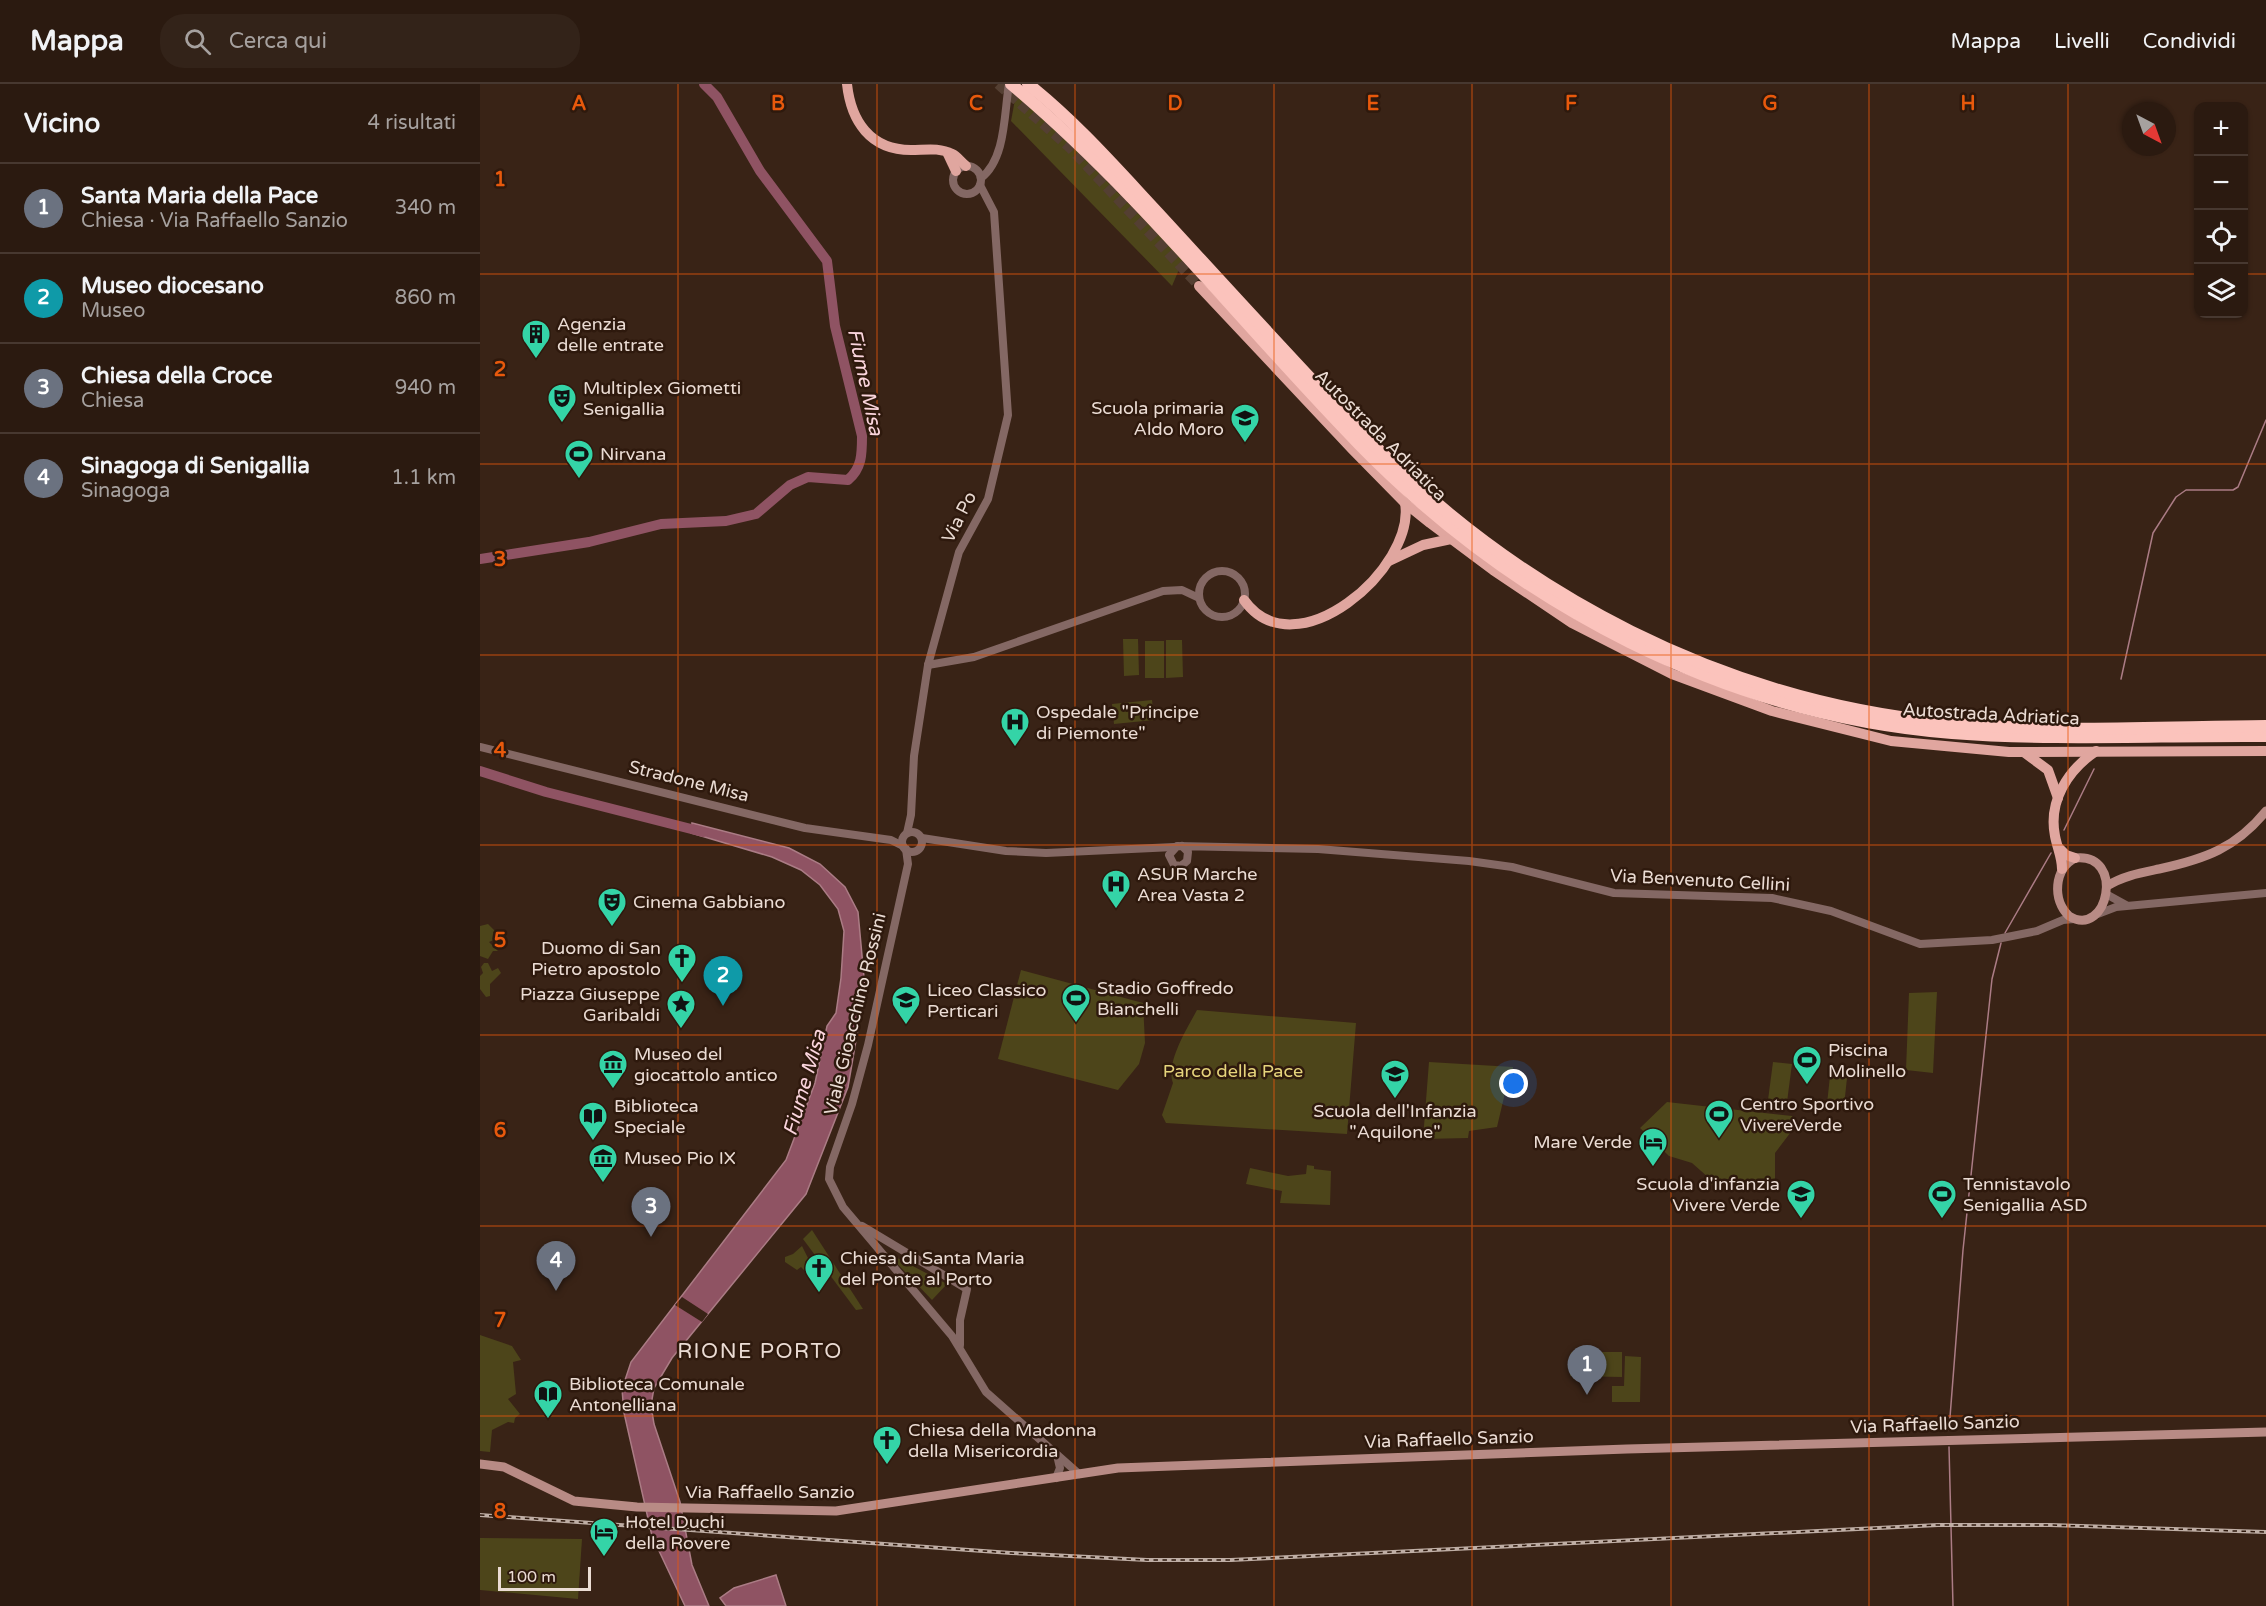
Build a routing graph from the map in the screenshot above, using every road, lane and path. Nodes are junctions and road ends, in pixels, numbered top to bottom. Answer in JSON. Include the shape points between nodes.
{"nodes":[{"id":1,"x":847,"y":84,"type":"edge"},
{"id":2,"x":1010,"y":84,"type":"edge"},
{"id":3,"x":1028,"y":84,"type":"edge"},
{"id":4,"x":994,"y":164,"type":"junction"},
{"id":5,"x":966,"y":169,"type":"junction"},
{"id":6,"x":981,"y":182,"type":"junction"},
{"id":7,"x":972,"y":194,"type":"junction"},
{"id":8,"x":988,"y":198,"type":"junction"},
{"id":9,"x":1199,"y":286,"type":"tunnel mouth"},
{"id":10,"x":1405,"y":502,"type":"junction"},
{"id":11,"x":1430,"y":523,"type":"junction"},
{"id":12,"x":1405,"y":528,"type":"junction"},
{"id":13,"x":1451,"y":539,"type":"junction"},
{"id":14,"x":1423,"y":545,"type":"junction"},
{"id":15,"x":1389,"y":561,"type":"junction"},
{"id":16,"x":1200,"y":588,"type":"junction"},
{"id":17,"x":1187,"y":591,"type":"junction"},
{"id":18,"x":1199,"y":598,"type":"junction"},
{"id":19,"x":1244,"y":600,"type":"junction"},
{"id":20,"x":1238,"y":610,"type":"junction"},
{"id":21,"x":1257,"y":612,"type":"junction"},
{"id":22,"x":928,"y":665,"type":"junction"},
{"id":23,"x":2266,"y":726,"type":"edge"},
{"id":24,"x":2092,"y":732,"type":"junction"},
{"id":25,"x":2109,"y":732,"type":"junction"},
{"id":26,"x":2266,"y":736,"type":"edge"},
{"id":27,"x":480,"y":747,"type":"edge"},
{"id":28,"x":2096,"y":751,"type":"junction"},
{"id":29,"x":2266,"y":751,"type":"edge"},
{"id":30,"x":2022,"y":752,"type":"junction"},
{"id":31,"x":2059,"y":752,"type":"junction"},
{"id":32,"x":2048,"y":770,"type":"junction"},
{"id":33,"x":2072,"y":771,"type":"junction"},
{"id":34,"x":2058,"y":798,"type":"junction"},
{"id":35,"x":2266,"y":811,"type":"edge"},
{"id":36,"x":911,"y":814,"type":"junction"},
{"id":37,"x":905,"y":834,"type":"junction"},
{"id":38,"x":920,"y":835,"type":"junction"},
{"id":39,"x":891,"y":840,"type":"junction"},
{"id":40,"x":948,"y":843,"type":"junction"},
{"id":41,"x":904,"y":848,"type":"junction"},
{"id":42,"x":2058,"y":848,"type":"junction"},
{"id":43,"x":918,"y":849,"type":"junction"},
{"id":44,"x":2075,"y":858,"type":"junction"},
{"id":45,"x":2101,"y":868,"type":"junction"},
{"id":46,"x":2062,"y":869,"type":"junction"},
{"id":47,"x":905,"y":875,"type":"junction"},
{"id":48,"x":2125,"y":876,"type":"junction"},
{"id":49,"x":2106,"y":890,"type":"junction"},
{"id":50,"x":2266,"y":893,"type":"edge"},
{"id":51,"x":2129,"y":906,"type":"junction"},
{"id":52,"x":2062,"y":907,"type":"junction"},
{"id":53,"x":2095,"y":915,"type":"junction"},
{"id":54,"x":2073,"y":919,"type":"junction"},
{"id":55,"x":2052,"y":926,"type":"junction"},
{"id":56,"x":856,"y":1223,"type":"junction"},
{"id":57,"x":893,"y":1245,"type":"junction"},
{"id":58,"x":882,"y":1255,"type":"junction"},
{"id":59,"x":960,"y":1320,"type":"junction"},
{"id":60,"x":943,"y":1324,"type":"junction"},
{"id":61,"x":961,"y":1348,"type":"junction"},
{"id":62,"x":2266,"y":1432,"type":"edge"},
{"id":63,"x":1057,"y":1455,"type":"junction"},
{"id":64,"x":480,"y":1464,"type":"edge"},
{"id":65,"x":1079,"y":1474,"type":"junction"},
{"id":66,"x":1056,"y":1478,"type":"junction"}],
"edges":[{"from":1,"to":5,"type":"main road","via":[[851,112],[870,135],[895,148],[946,152]]},
{"from":2,"to":4,"type":"street"},
{"from":2,"to":24,"type":"highway","name":"Autostrada Adriatica","via":[[1108,175],[1416,500],[1499,564],[1579,617],[1677,664],[1817,710],[1948,733]]},
{"from":3,"to":24,"type":"highway","name":"Autostrada Adriatica","via":[[1108,160],[1366,437],[1424,492],[1480,538],[1582,607],[1733,677],[1821,702],[1950,723]]},
{"from":4,"to":5,"type":"street"},
{"from":4,"to":6,"type":"street"},
{"from":5,"to":6,"type":"street","name":"Via Po"},
{"from":5,"to":7,"type":"street","via":[[953,178],[954,187],[960,193]]},
{"from":6,"to":7,"type":"street"},
{"from":6,"to":8,"type":"street","name":"Via Po"},
{"from":7,"to":8,"type":"street"},
{"from":8,"to":22,"type":"street","name":"Via Po","via":[[996,222],[1008,415],[988,499],[959,552]]},
{"from":9,"to":10,"type":"main road"},
{"from":10,"to":11,"type":"main road"},
{"from":10,"to":12,"type":"main road"},
{"from":11,"to":12,"type":"main road"},
{"from":11,"to":13,"type":"main road"},
{"from":11,"to":14,"type":"main road"},
{"from":12,"to":15,"type":"main road"},
{"from":13,"to":14,"type":"main road"},
{"from":13,"to":30,"type":"main road","via":[[1572,623],[1672,674],[1761,707],[1892,741]]},
{"from":14,"to":15,"type":"main road"},
{"from":15,"to":21,"type":"main road","via":[[1357,595],[1323,619],[1289,624]]},
{"from":16,"to":17,"type":"street"},
{"from":16,"to":18,"type":"street"},
{"from":16,"to":19,"type":"street","via":[[1210,574],[1227,571],[1241,581]]},
{"from":17,"to":18,"type":"street"},
{"from":17,"to":22,"type":"street","via":[[1145,596],[974,657]]},
{"from":18,"to":20,"type":"street","via":[[1204,609],[1215,616],[1227,616]]},
{"from":19,"to":20,"type":"street"},
{"from":19,"to":21,"type":"main road"},
{"from":20,"to":21,"type":"main road"},
{"from":22,"to":36,"type":"street","name":"Via Po","via":[[914,756]]},
{"from":23,"to":25,"type":"highway","name":"Autostrada Adriatica"},
{"from":24,"to":25,"type":"highway","name":"Autostrada Adriatica"},
{"from":25,"to":26,"type":"highway","name":"Autostrada Adriatica"},
{"from":27,"to":39,"type":"street","name":"Stradone Misa","via":[[805,828]]},
{"from":28,"to":29,"type":"main road"},
{"from":28,"to":31,"type":"main road"},
{"from":28,"to":33,"type":"main road"},
{"from":30,"to":31,"type":"main road"},
{"from":30,"to":32,"type":"main road"},
{"from":31,"to":32,"type":"main road"},
{"from":31,"to":33,"type":"main road","via":[[2069,760]]},
{"from":32,"to":34,"type":"main road"},
{"from":33,"to":34,"type":"main road"},
{"from":34,"to":42,"type":"main road"},
{"from":35,"to":48,"type":"main road","via":[[2234,843],[2211,855]]},
{"from":36,"to":37,"type":"street","name":"Via Po"},
{"from":36,"to":38,"type":"street","name":"Via Po"},
{"from":37,"to":38,"type":"street","name":"Stradone Misa"},
{"from":37,"to":39,"type":"street","name":"Stradone Misa"},
{"from":37,"to":41,"type":"street","name":"Via Po"},
{"from":38,"to":40,"type":"street","name":"Via Benvenuto Cellini"},
{"from":38,"to":43,"type":"street","name":"Viale Gioacchino Rossini"},
{"from":39,"to":41,"type":"street","name":"Stradone Misa"},
{"from":40,"to":43,"type":"street","name":"Via Benvenuto Cellini"},
{"from":40,"to":55,"type":"street","name":"Via Benvenuto Cellini","via":[[1046,853],[1178,850],[1198,846],[1318,849],[1469,861],[1512,867],[1614,893],[1792,901],[1920,944],[1992,940]]},
{"from":41,"to":43,"type":"street","name":"Stradone Misa"},
{"from":41,"to":47,"type":"street","name":"Viale Gioacchino Rossini"},
{"from":42,"to":44,"type":"main road"},
{"from":42,"to":46,"type":"main road"},
{"from":43,"to":47,"type":"street","name":"Viale Gioacchino Rossini"},
{"from":44,"to":45,"type":"main road","via":[[2087,858]]},
{"from":44,"to":46,"type":"main road"},
{"from":45,"to":48,"type":"main road"},
{"from":45,"to":49,"type":"main road"},
{"from":46,"to":52,"type":"main road","via":[[2057,891]]},
{"from":47,"to":56,"type":"street","name":"Viale Gioacchino Rossini","via":[[866,1052],[830,1167],[834,1194]]},
{"from":48,"to":49,"type":"main road"},
{"from":49,"to":51,"type":"street"},
{"from":49,"to":53,"type":"main road"},
{"from":50,"to":51,"type":"street"},
{"from":51,"to":53,"type":"street"},
{"from":52,"to":54,"type":"main road"},
{"from":52,"to":55,"type":"street"},
{"from":53,"to":54,"type":"main road","via":[[2086,920]]},
{"from":54,"to":55,"type":"street","name":"Via Benvenuto Cellini"},
{"from":56,"to":57,"type":"street"},
{"from":56,"to":58,"type":"street"},
{"from":57,"to":58,"type":"street","via":[[883,1246]]},
{"from":57,"to":59,"type":"street","via":[[967,1289]]},
{"from":58,"to":60,"type":"street"},
{"from":59,"to":60,"type":"street","via":[[949,1326]]},
{"from":59,"to":61,"type":"street"},
{"from":60,"to":61,"type":"street"},
{"from":61,"to":63,"type":"street","via":[[986,1392]]},
{"from":62,"to":65,"type":"main road","name":"Via Raffaello Sanzio","via":[[1209,1463],[1109,1468]]},
{"from":63,"to":65,"type":"street"},
{"from":63,"to":66,"type":"street","via":[[1060,1468]]},
{"from":64,"to":66,"type":"main road","name":"Via Raffaello Sanzio","via":[[512,1470],[574,1501],[637,1507],[836,1511]]},
{"from":65,"to":66,"type":"main road","name":"Via Raffaello Sanzio"}]}
